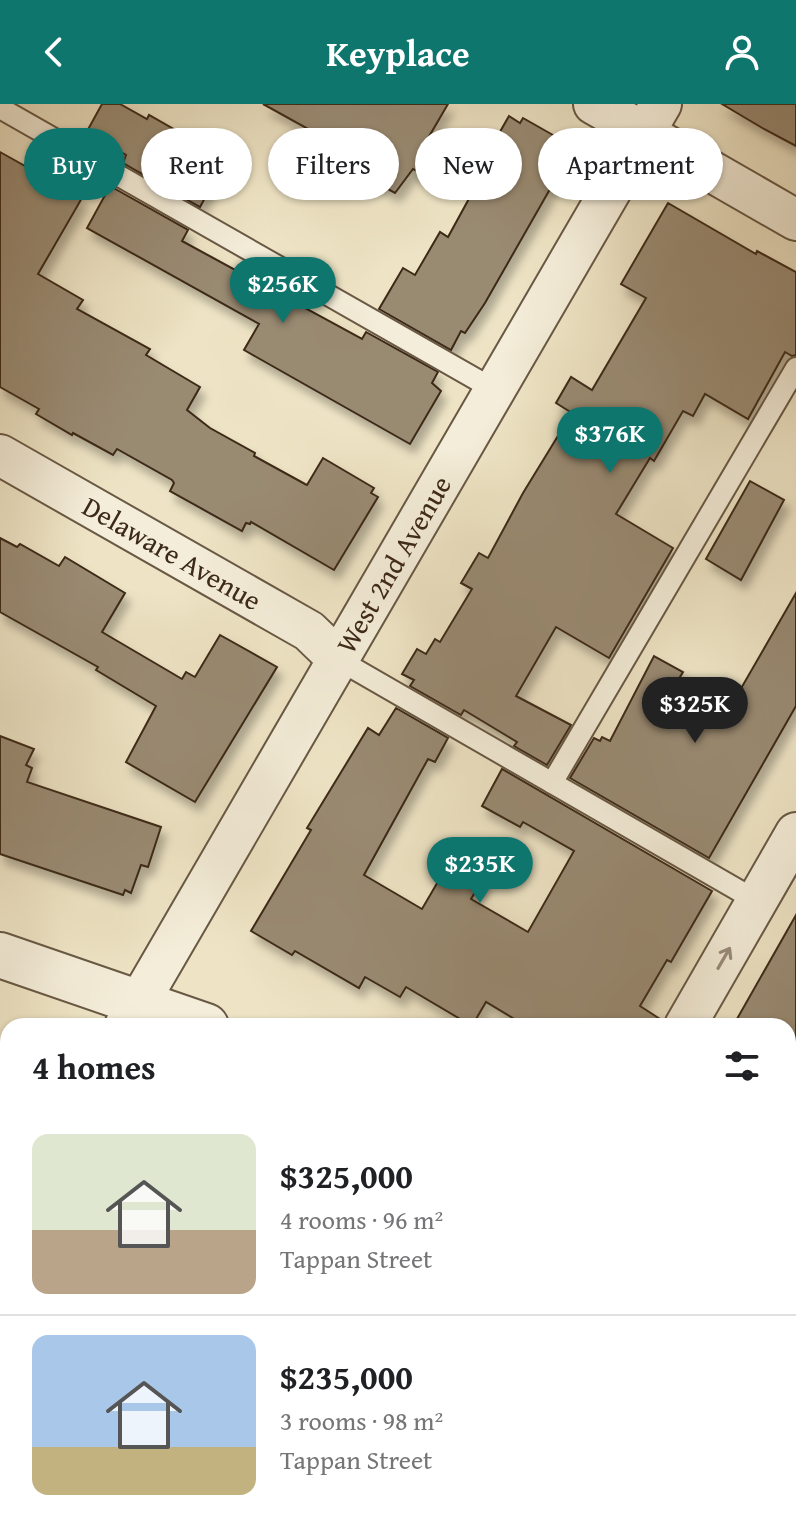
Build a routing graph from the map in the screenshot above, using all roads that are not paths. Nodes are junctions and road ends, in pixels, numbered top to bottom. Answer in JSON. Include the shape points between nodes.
{"nodes":[{"id":1,"x":594,"y":104,"type":"edge"},
{"id":2,"x":0,"y":108,"type":"edge"},
{"id":3,"x":653,"y":118,"type":"edge"},
{"id":4,"x":796,"y":220,"type":"edge"},
{"id":5,"x":796,"y":368,"type":"edge"},
{"id":6,"x":495,"y":390,"type":"junction"},
{"id":7,"x":0,"y":455,"type":"edge"},
{"id":8,"x":339,"y":660,"type":"junction"},
{"id":9,"x":552,"y":783,"type":"junction"},
{"id":10,"x":796,"y":833,"type":"edge"},
{"id":11,"x":757,"y":901,"type":"junction"},
{"id":12,"x":0,"y":955,"type":"edge"},
{"id":13,"x":132,"y":1014,"type":"edge"},
{"id":14,"x":157,"y":1018,"type":"edge"},
{"id":15,"x":690,"y":1018,"type":"edge"}],
"edges":[{"from":1,"to":3,"type":"street"},
{"from":2,"to":6,"type":"lane"},
{"from":3,"to":4,"type":"street"},
{"from":3,"to":6,"type":"street","name":"West 2nd Avenue"},
{"from":5,"to":9,"type":"lane"},
{"from":6,"to":8,"type":"street","name":"West 2nd Avenue"},
{"from":7,"to":8,"type":"street","name":"Delaware Avenue","via":[[309,631]]},
{"from":8,"to":9,"type":"lane"},
{"from":8,"to":13,"type":"street","name":"West 2nd Avenue"},
{"from":9,"to":11,"type":"lane"},
{"from":10,"to":11,"type":"street"},
{"from":15,"to":11,"type":"street","one_way":true},
{"from":12,"to":13,"type":"street"},
{"from":13,"to":14,"type":"street"}]}
